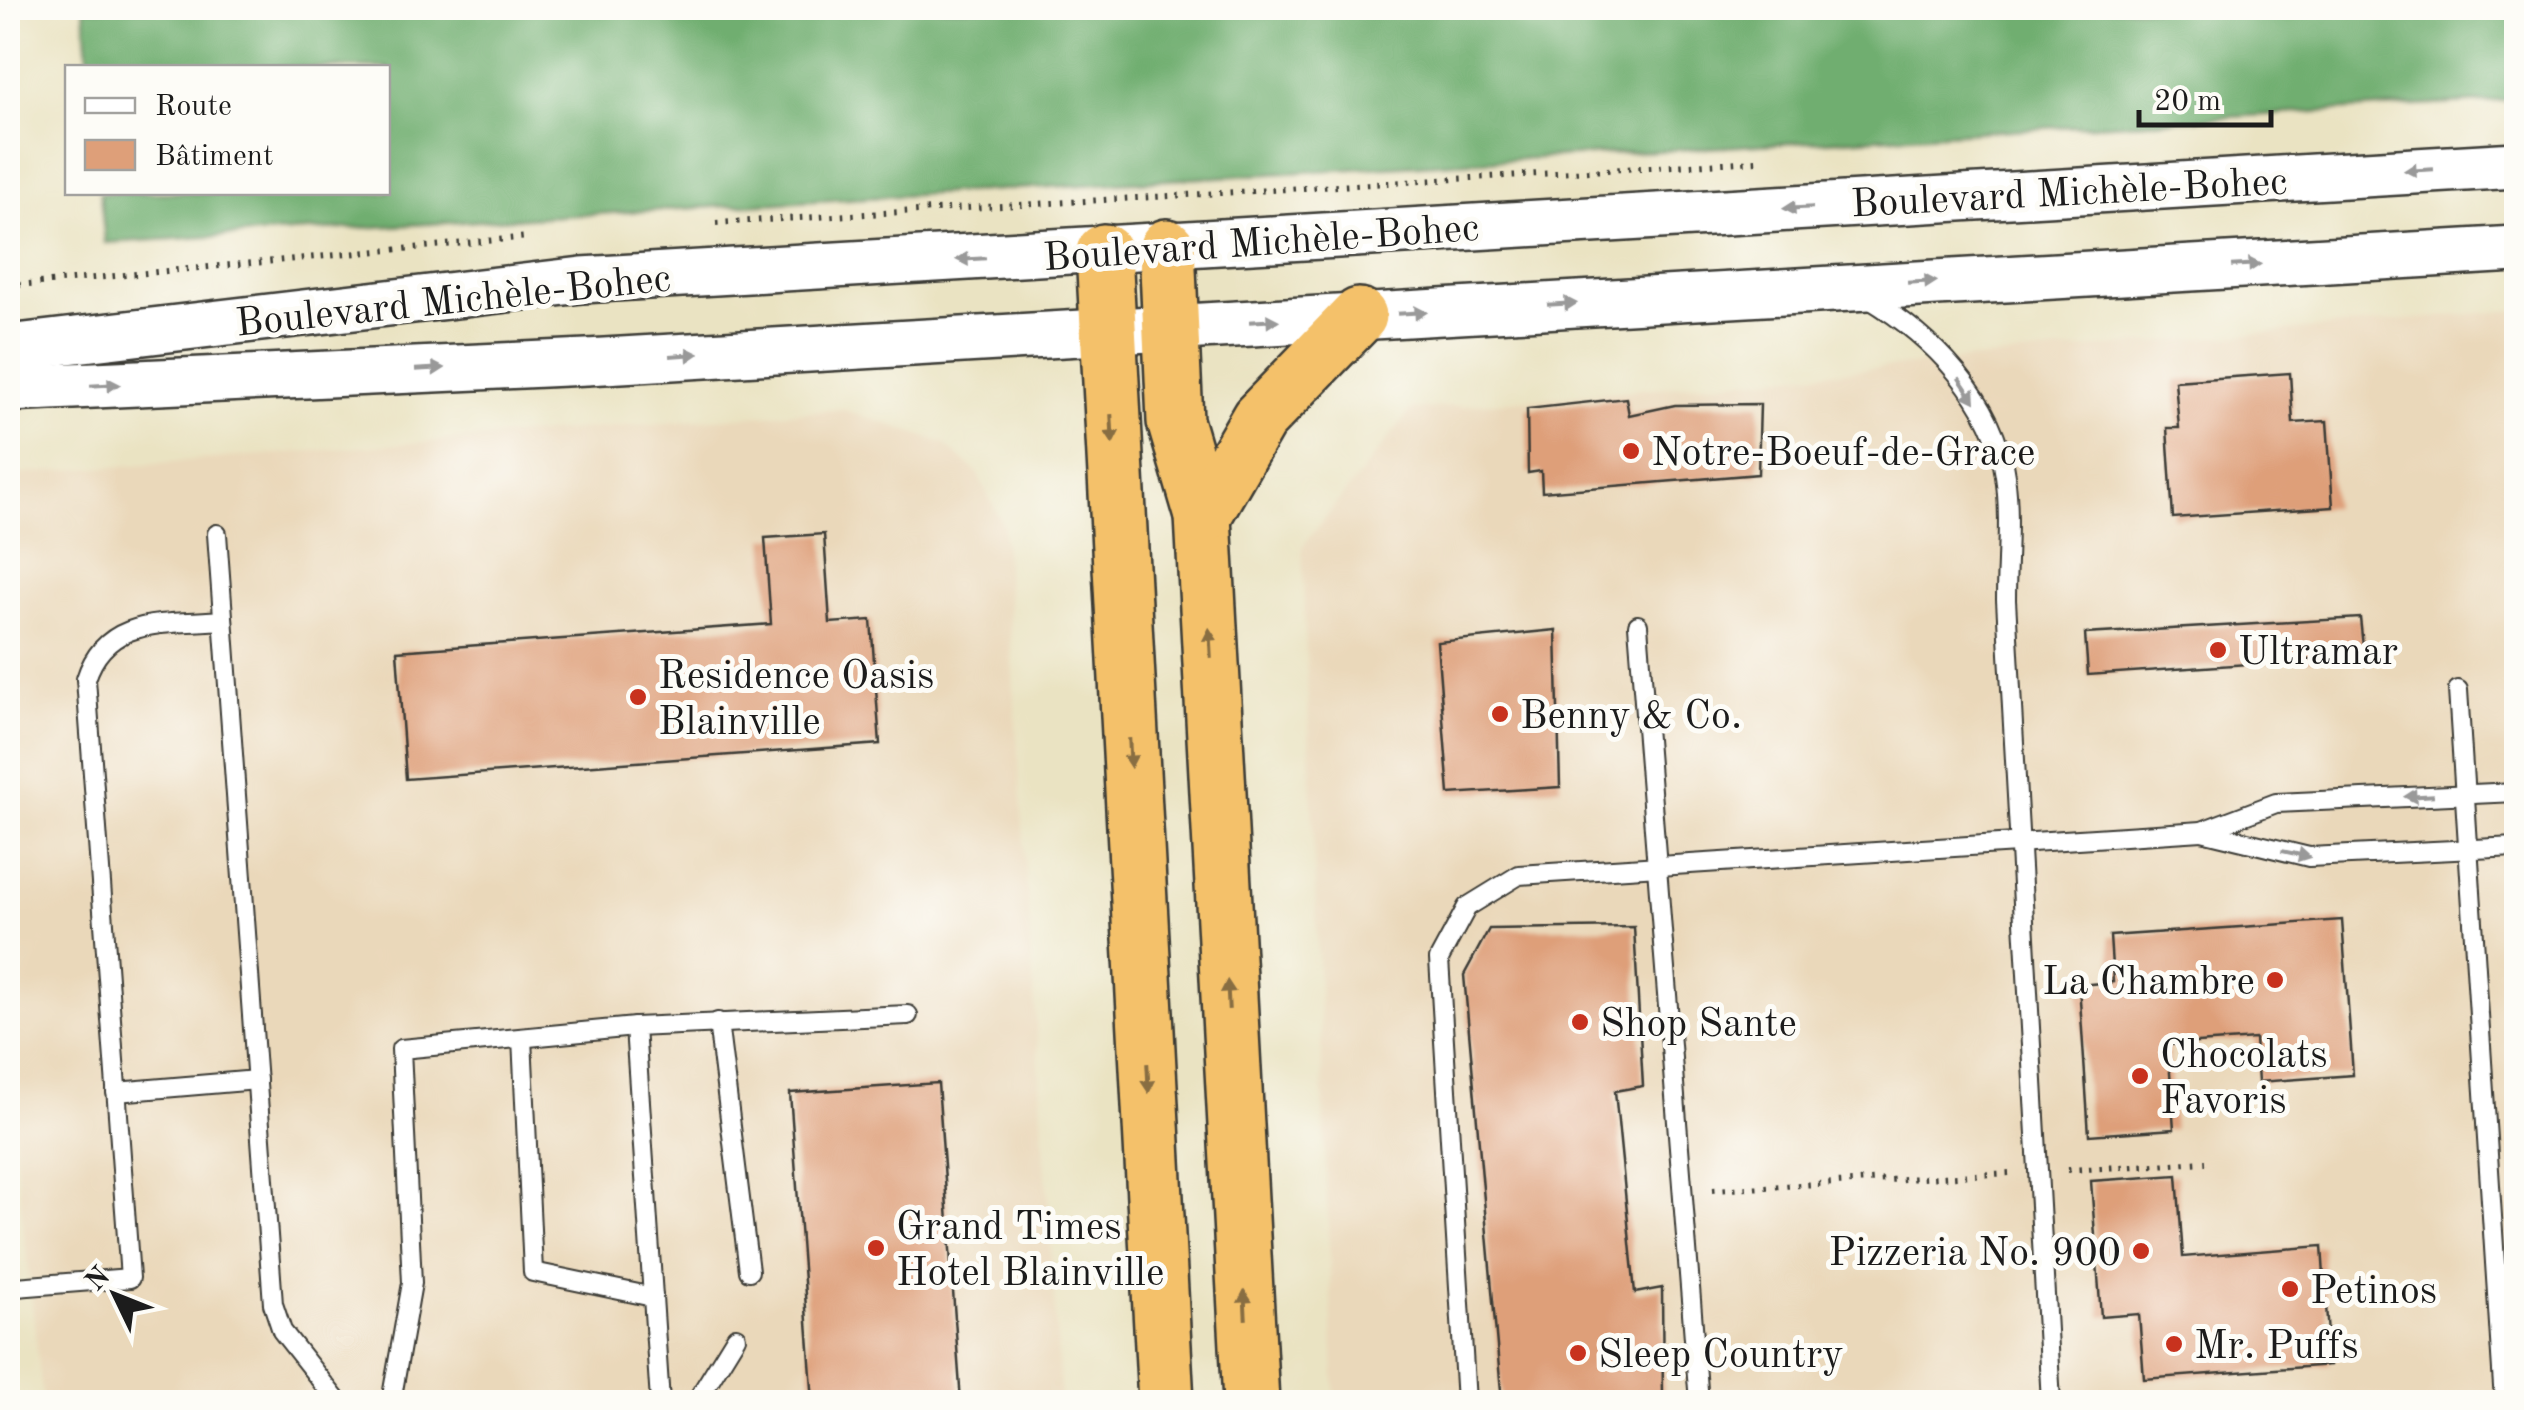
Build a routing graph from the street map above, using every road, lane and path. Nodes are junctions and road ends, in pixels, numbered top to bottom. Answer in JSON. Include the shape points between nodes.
{"nodes":[{"id":1,"x":2516,"y":164,"type":"edge"},
{"id":2,"x":1167,"y":247,"type":"junction"},
{"id":3,"x":2516,"y":250,"type":"edge"},
{"id":4,"x":1104,"y":252,"type":"junction"},
{"id":5,"x":1848,"y":286,"type":"junction"},
{"id":6,"x":1359,"y":316,"type":"junction"},
{"id":7,"x":1169,"y":326,"type":"junction"},
{"id":8,"x":1109,"y":332,"type":"junction"},
{"id":9,"x":8,"y":348,"type":"edge"},
{"id":10,"x":8,"y":390,"type":"edge"},
{"id":11,"x":1203,"y":516,"type":"junction"},
{"id":12,"x":217,"y":534,"type":"dead end"},
{"id":13,"x":223,"y":620,"type":"junction"},
{"id":14,"x":1638,"y":625,"type":"dead end"},
{"id":15,"x":2458,"y":690,"type":"dead end"},
{"id":16,"x":2516,"y":792,"type":"edge"},
{"id":17,"x":2465,"y":794,"type":"junction"},
{"id":18,"x":2202,"y":830,"type":"junction"},
{"id":19,"x":2019,"y":842,"type":"junction"},
{"id":20,"x":2516,"y":847,"type":"edge"},
{"id":21,"x":2468,"y":851,"type":"junction"},
{"id":22,"x":1656,"y":866,"type":"junction"},
{"id":23,"x":908,"y":1016,"type":"dead end"},
{"id":24,"x":718,"y":1022,"type":"junction"},
{"id":25,"x":636,"y":1027,"type":"junction"},
{"id":26,"x":522,"y":1038,"type":"junction"},
{"id":27,"x":256,"y":1080,"type":"junction"},
{"id":28,"x":116,"y":1092,"type":"junction"},
{"id":29,"x":2206,"y":1162,"type":"dead end"},
{"id":30,"x":2038,"y":1172,"type":"junction"},
{"id":31,"x":1707,"y":1191,"type":"dead end"},
{"id":32,"x":749,"y":1271,"type":"dead end"},
{"id":33,"x":16,"y":1287,"type":"dead end"},
{"id":34,"x":653,"y":1297,"type":"junction"},
{"id":35,"x":736,"y":1337,"type":"dead end"},
{"id":36,"x":338,"y":1402,"type":"edge"},
{"id":37,"x":391,"y":1402,"type":"edge"},
{"id":38,"x":660,"y":1402,"type":"edge"},
{"id":39,"x":696,"y":1402,"type":"edge"},
{"id":40,"x":1166,"y":1402,"type":"edge"},
{"id":41,"x":1251,"y":1402,"type":"edge"},
{"id":42,"x":1466,"y":1402,"type":"edge"},
{"id":43,"x":1699,"y":1402,"type":"edge"},
{"id":44,"x":2051,"y":1402,"type":"edge"},
{"id":45,"x":2504,"y":1402,"type":"edge"}],
"edges":[{"from":1,"to":2,"type":"street","name":"Boulevard Michèle-Bohec","one_way":true},
{"from":2,"to":4,"type":"street","name":"Boulevard Michèle-Bohec"},
{"from":2,"to":7,"type":"highway"},
{"from":5,"to":3,"type":"street","name":"Boulevard Michèle-Bohec","one_way":true},
{"from":4,"to":8,"type":"highway"},
{"from":4,"to":9,"type":"street","name":"Boulevard Michèle-Bohec","one_way":true,"via":[[582,280]]},
{"from":6,"to":5,"type":"street","name":"Boulevard Michèle-Bohec","one_way":true},
{"from":5,"to":19,"type":"lane","one_way":true,"via":[[1921,332],[1983,414],[2006,476]]},
{"from":7,"to":6,"type":"street","name":"Boulevard Michèle-Bohec","one_way":true},
{"from":6,"to":11,"type":"highway","via":[[1259,419]]},
{"from":7,"to":8,"type":"street","name":"Boulevard Michèle-Bohec"},
{"from":7,"to":11,"type":"highway","via":[[1175,420]]},
{"from":10,"to":8,"type":"street","name":"Boulevard Michèle-Bohec","one_way":true},
{"from":8,"to":40,"type":"highway","one_way":true},
{"from":41,"to":11,"type":"highway","one_way":true},
{"from":12,"to":13,"type":"lane"},
{"from":13,"to":27,"type":"lane"},
{"from":13,"to":28,"type":"lane","via":[[116,634],[94,652],[86,678]]},
{"from":14,"to":22,"type":"lane"},
{"from":15,"to":17,"type":"lane"},
{"from":16,"to":17,"type":"lane"},
{"from":17,"to":18,"type":"lane","one_way":true,"via":[[2276,803]]},
{"from":17,"to":21,"type":"lane"},
{"from":18,"to":19,"type":"lane"},
{"from":18,"to":21,"type":"lane","one_way":true,"via":[[2310,858]]},
{"from":19,"to":22,"type":"lane"},
{"from":19,"to":30,"type":"lane"},
{"from":20,"to":21,"type":"lane"},
{"from":21,"to":45,"type":"lane"},
{"from":22,"to":42,"type":"lane","via":[[1518,875],[1467,907],[1439,960]]},
{"from":22,"to":43,"type":"lane"},
{"from":23,"to":24,"type":"lane"},
{"from":24,"to":25,"type":"lane"},
{"from":24,"to":32,"type":"lane"},
{"from":25,"to":26,"type":"lane"},
{"from":25,"to":34,"type":"lane"},
{"from":26,"to":34,"type":"lane","via":[[533,1272]]},
{"from":26,"to":37,"type":"lane","via":[[401,1049],[412,1283]]},
{"from":27,"to":28,"type":"lane"},
{"from":27,"to":36,"type":"lane","via":[[273,1304],[282,1331]]},
{"from":28,"to":33,"type":"lane","via":[[130,1278]]},
{"from":29,"to":30,"type":"path"},
{"from":30,"to":31,"type":"path"},
{"from":30,"to":44,"type":"lane"},
{"from":34,"to":38,"type":"lane"},
{"from":35,"to":39,"type":"lane"}]}
